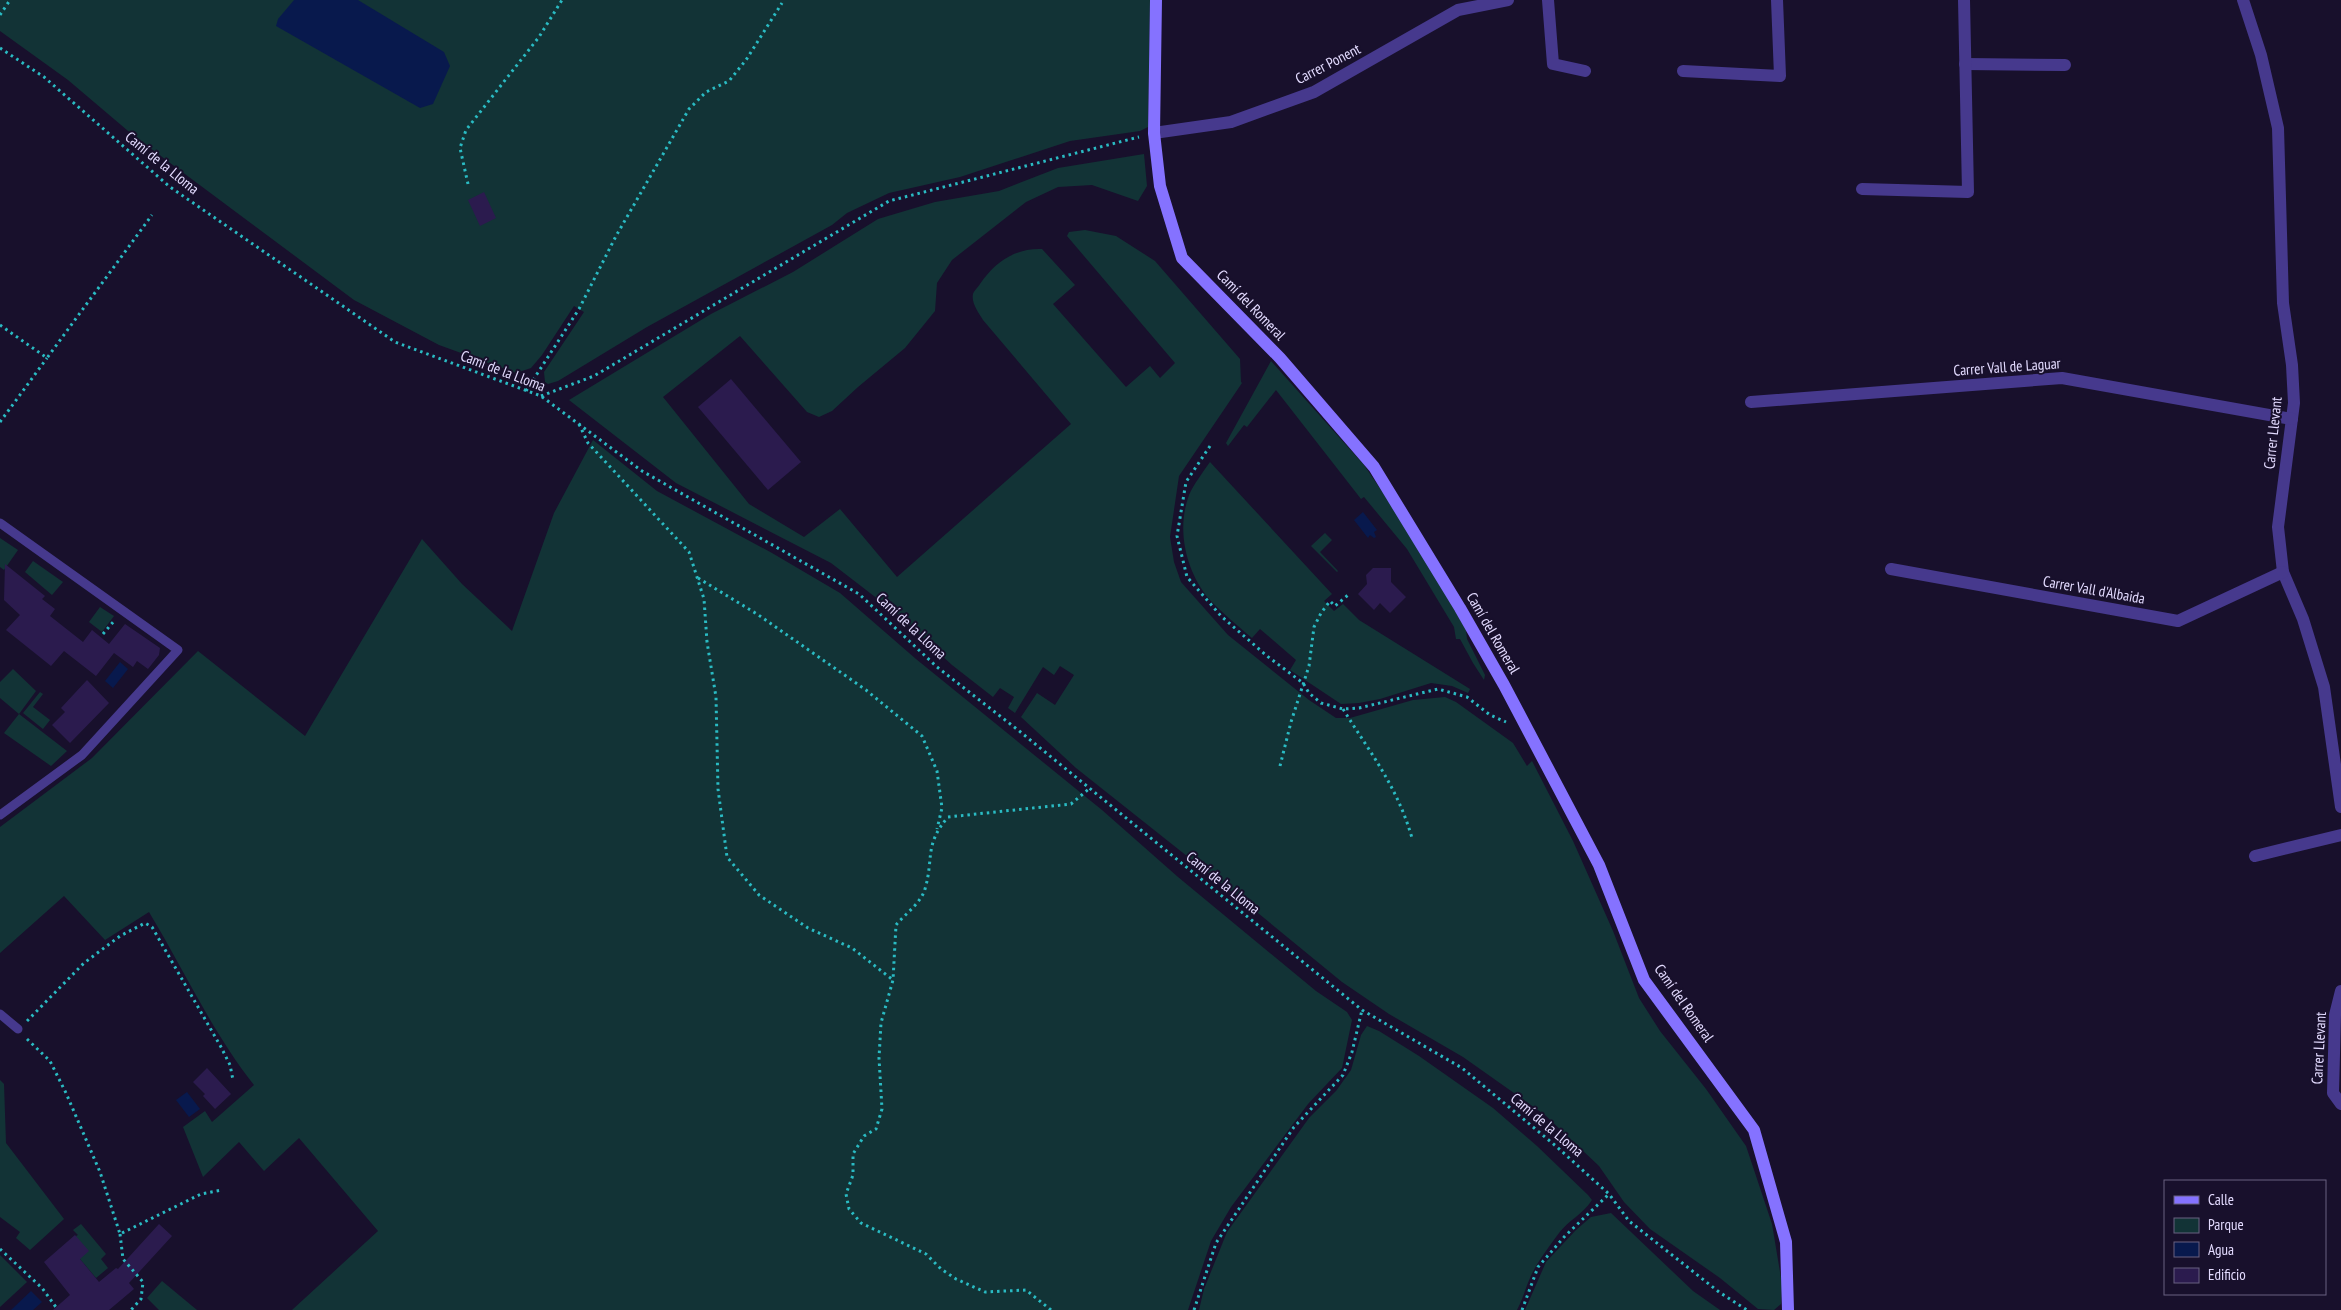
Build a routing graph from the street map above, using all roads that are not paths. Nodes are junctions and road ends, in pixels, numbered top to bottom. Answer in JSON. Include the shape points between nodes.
{"nodes":[{"id":1,"x":1156,"y":0,"type":"edge"},
{"id":2,"x":1508,"y":0,"type":"edge"},
{"id":3,"x":1548,"y":0,"type":"edge"},
{"id":4,"x":1777,"y":0,"type":"edge"},
{"id":5,"x":1964,"y":0,"type":"edge"},
{"id":6,"x":2243,"y":0,"type":"edge"},
{"id":7,"x":1965,"y":64,"type":"junction"},
{"id":8,"x":2065,"y":66,"type":"dead end"},
{"id":9,"x":1585,"y":71,"type":"dead end"},
{"id":10,"x":1683,"y":71,"type":"dead end"},
{"id":11,"x":1154,"y":133,"type":"junction"},
{"id":12,"x":1862,"y":189,"type":"dead end"},
{"id":13,"x":1751,"y":402,"type":"dead end"},
{"id":14,"x":2292,"y":420,"type":"junction"},
{"id":15,"x":0,"y":523,"type":"edge"},
{"id":16,"x":1890,"y":569,"type":"dead end"},
{"id":17,"x":2283,"y":572,"type":"junction"},
{"id":18,"x":2341,"y":807,"type":"edge"},
{"id":19,"x":0,"y":815,"type":"edge"},
{"id":20,"x":2341,"y":835,"type":"edge"},
{"id":21,"x":2255,"y":856,"type":"dead end"},
{"id":22,"x":2341,"y":991,"type":"edge"},
{"id":23,"x":0,"y":1014,"type":"edge"},
{"id":24,"x":18,"y":1029,"type":"road end"},
{"id":25,"x":2341,"y":1104,"type":"edge"},
{"id":26,"x":1788,"y":1310,"type":"edge"}],
"edges":[{"from":1,"to":11,"type":"street","name":"Camí del Romeral"},
{"from":2,"to":11,"type":"street","name":"Carrer Ponent","via":[[1458,10],[1314,92],[1231,122]]},
{"from":3,"to":9,"type":"street","via":[[1553,64]]},
{"from":4,"to":10,"type":"street","via":[[1780,76]]},
{"from":5,"to":7,"type":"street"},
{"from":6,"to":14,"type":"street","name":"Carrer Llevant","via":[[2261,55],[2278,128],[2283,304],[2292,365]]},
{"from":7,"to":8,"type":"street"},
{"from":7,"to":12,"type":"street","via":[[1968,192]]},
{"from":11,"to":26,"type":"street","name":"Camí del Romeral","via":[[1160,186],[1182,258],[1280,358],[1374,467],[1460,608],[1599,865],[1644,980],[1754,1130],[1786,1242]]},
{"from":13,"to":14,"type":"street","name":"Carrer Vall de Laguar","via":[[2062,378]]},
{"from":14,"to":17,"type":"street","name":"Carrer Llevant","via":[[2278,527]]},
{"from":15,"to":19,"type":"lane","via":[[178,650],[82,755]]},
{"from":16,"to":17,"type":"street","name":"Carrer Vall d'Albaida","via":[[2178,622]]},
{"from":17,"to":18,"type":"street","name":"Carrer Llevant","via":[[2304,619],[2324,687]]},
{"from":20,"to":21,"type":"street"},
{"from":22,"to":25,"type":"street","name":"Carrer Llevant","via":[[2335,1015],[2333,1093]]},
{"from":23,"to":24,"type":"lane"}]}
